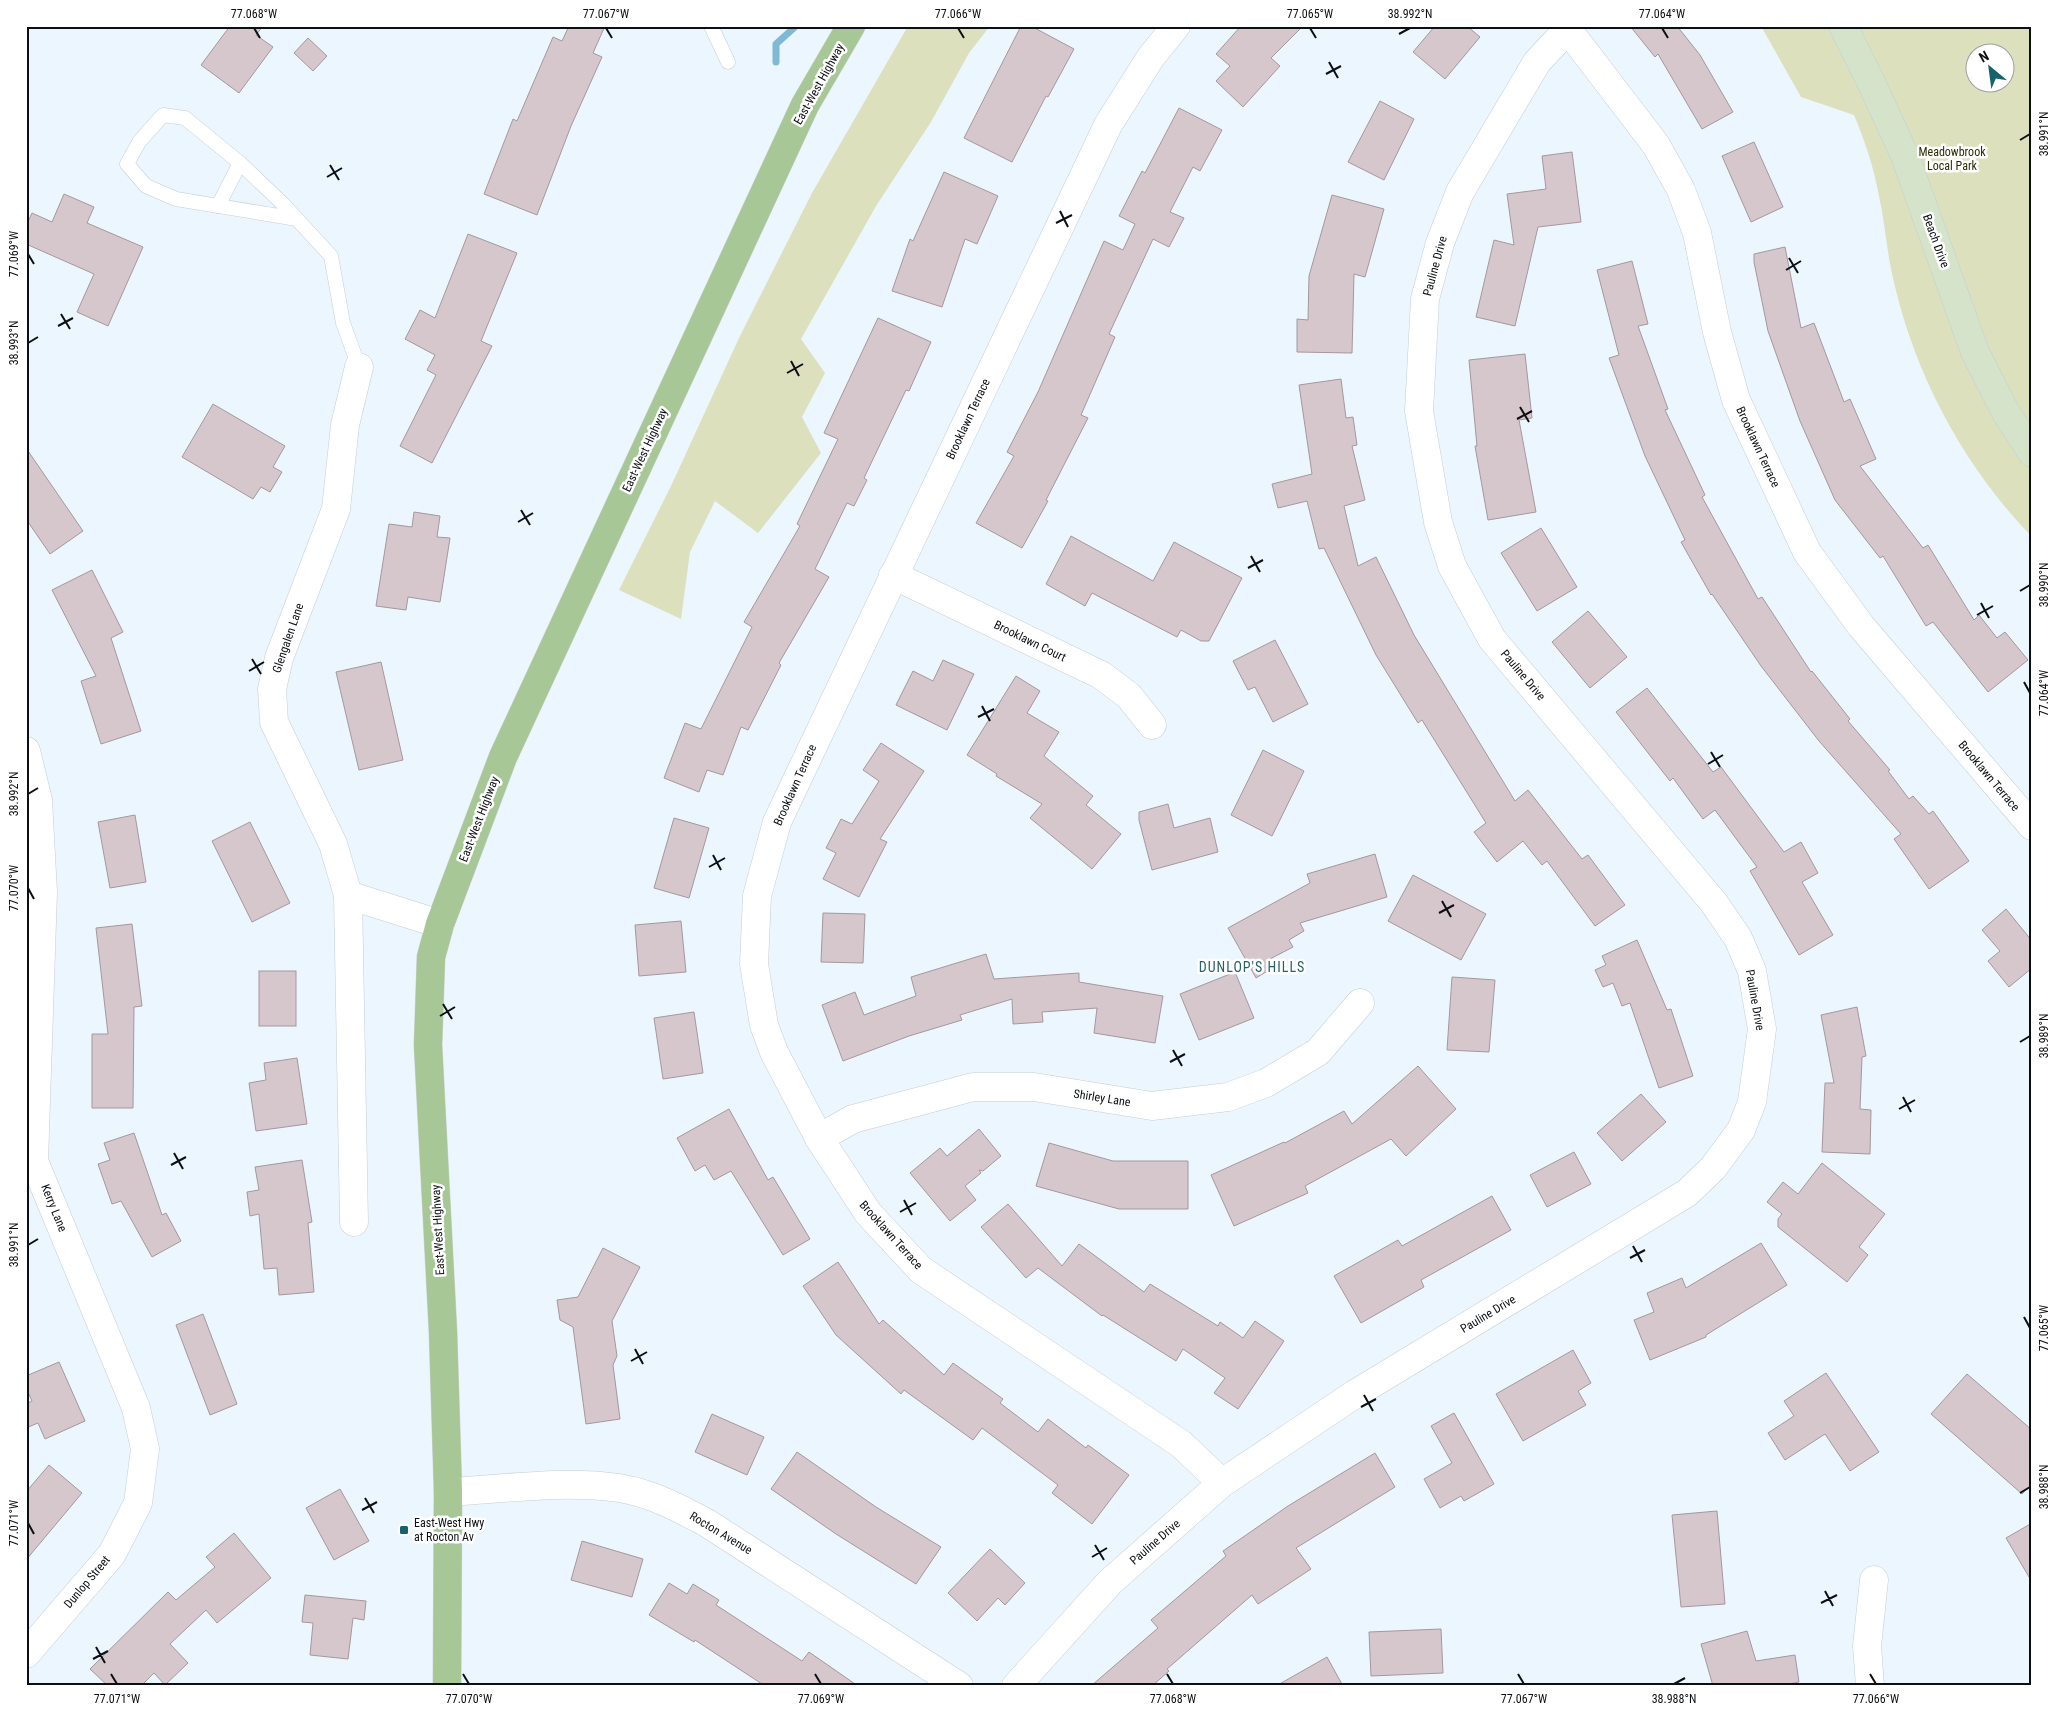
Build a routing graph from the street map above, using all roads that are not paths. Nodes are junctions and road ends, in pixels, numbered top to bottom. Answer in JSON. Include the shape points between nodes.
{"nodes":[{"id":1,"x":711,"y":26,"type":"edge"},
{"id":2,"x":851,"y":26,"type":"edge"},
{"id":3,"x":1176,"y":26,"type":"edge"},
{"id":4,"x":1843,"y":26,"type":"edge"},
{"id":5,"x":1566,"y":28,"type":"edge"},
{"id":6,"x":728,"y":62,"type":"dead end"},
{"id":7,"x":240,"y":162,"type":"junction"},
{"id":8,"x":218,"y":206,"type":"junction"},
{"id":9,"x":296,"y":219,"type":"junction"},
{"id":10,"x":359,"y":367,"type":"joint"},
{"id":11,"x":2032,"y":453,"type":"edge"},
{"id":12,"x":893,"y":575,"type":"junction"},
{"id":13,"x":1152,"y":725,"type":"dead end"},
{"id":14,"x":26,"y":751,"type":"edge"},
{"id":15,"x":2032,"y":826,"type":"edge"},
{"id":16,"x":348,"y":895,"type":"junction"},
{"id":17,"x":440,"y":924,"type":"junction"},
{"id":18,"x":1360,"y":1002,"type":"dead end"},
{"id":19,"x":819,"y":1138,"type":"junction"},
{"id":20,"x":29,"y":1162,"type":"edge"},
{"id":21,"x":354,"y":1222,"type":"dead end"},
{"id":22,"x":1222,"y":1483,"type":"junction"},
{"id":23,"x":448,"y":1492,"type":"junction"},
{"id":24,"x":138,"y":1503,"type":"joint"},
{"id":25,"x":1874,"y":1580,"type":"dead end"},
{"id":26,"x":26,"y":1654,"type":"edge"},
{"id":27,"x":447,"y":1686,"type":"edge"},
{"id":28,"x":959,"y":1686,"type":"edge"},
{"id":29,"x":1016,"y":1686,"type":"edge"},
{"id":30,"x":1870,"y":1686,"type":"edge"}],
"edges":[{"from":1,"to":6,"type":"lane"},
{"from":2,"to":17,"type":"main road","name":"East-West Highway","via":[[805,105],[503,757]]},
{"from":3,"to":12,"type":"street","name":"Brooklawn Terrace","via":[[1151,57],[1108,124]]},
{"from":4,"to":11,"type":"street","name":"Beach Drive","via":[[1905,156],[1975,352],[2005,411]]},
{"from":5,"to":15,"type":"street","name":"Brooklawn Terrace","via":[[1656,145],[1681,190],[1697,233],[1717,332],[1736,400],[1807,552],[1861,626]]},
{"from":5,"to":22,"type":"street","name":"Pauline Drive","via":[[1538,62],[1460,192],[1440,243],[1425,300],[1420,411],[1438,522],[1452,566],[1492,639],[1714,903],[1738,938],[1752,972],[1762,1029],[1752,1102],[1741,1130],[1713,1168],[1687,1193],[1355,1394]]},
{"from":7,"to":8,"type":"lane"},
{"from":7,"to":8,"type":"lane","via":[[185,118],[163,115],[139,142],[127,164],[146,186],[176,199]]},
{"from":7,"to":9,"type":"lane"},
{"from":8,"to":9,"type":"lane"},
{"from":9,"to":10,"type":"lane","via":[[331,256],[343,323]]},
{"from":10,"to":16,"type":"street","name":"Glengalen Lane","via":[[345,425],[336,509],[279,658],[272,689],[274,722],[333,844]]},
{"from":12,"to":13,"type":"street","name":"Brooklawn Court","via":[[1102,675],[1129,696]]},
{"from":12,"to":19,"type":"street","name":"Brooklawn Terrace","via":[[777,822],[757,896],[754,964],[764,1025],[774,1052]]},
{"from":14,"to":20,"type":"street","name":"Kerry Lane","via":[[38,800],[43,892]]},
{"from":16,"to":17,"type":"street"},
{"from":16,"to":21,"type":"street"},
{"from":17,"to":23,"type":"main road","name":"East-West Highway","via":[[431,957],[428,1044]]},
{"from":18,"to":19,"type":"street","name":"Shirley Lane","via":[[1318,1052],[1266,1083],[1228,1097],[1152,1106],[1034,1087],[973,1087],[853,1119]]},
{"from":19,"to":22,"type":"street","name":"Brooklawn Terrace","via":[[868,1213],[921,1270],[1182,1444]]},
{"from":20,"to":24,"type":"street","name":"Kerry Lane","via":[[136,1408],[145,1449]]},
{"from":22,"to":29,"type":"street","name":"Pauline Drive","via":[[1110,1582]]},
{"from":23,"to":27,"type":"main road","name":"East-West Highway"},
{"from":23,"to":28,"type":"street","name":"Rocton Avenue","via":[[578,1484],[621,1488],[666,1501],[707,1523]]},
{"from":24,"to":26,"type":"street","name":"Dunlop Street","via":[[112,1554]]},
{"from":25,"to":30,"type":"street","via":[[1867,1646]]}]}
